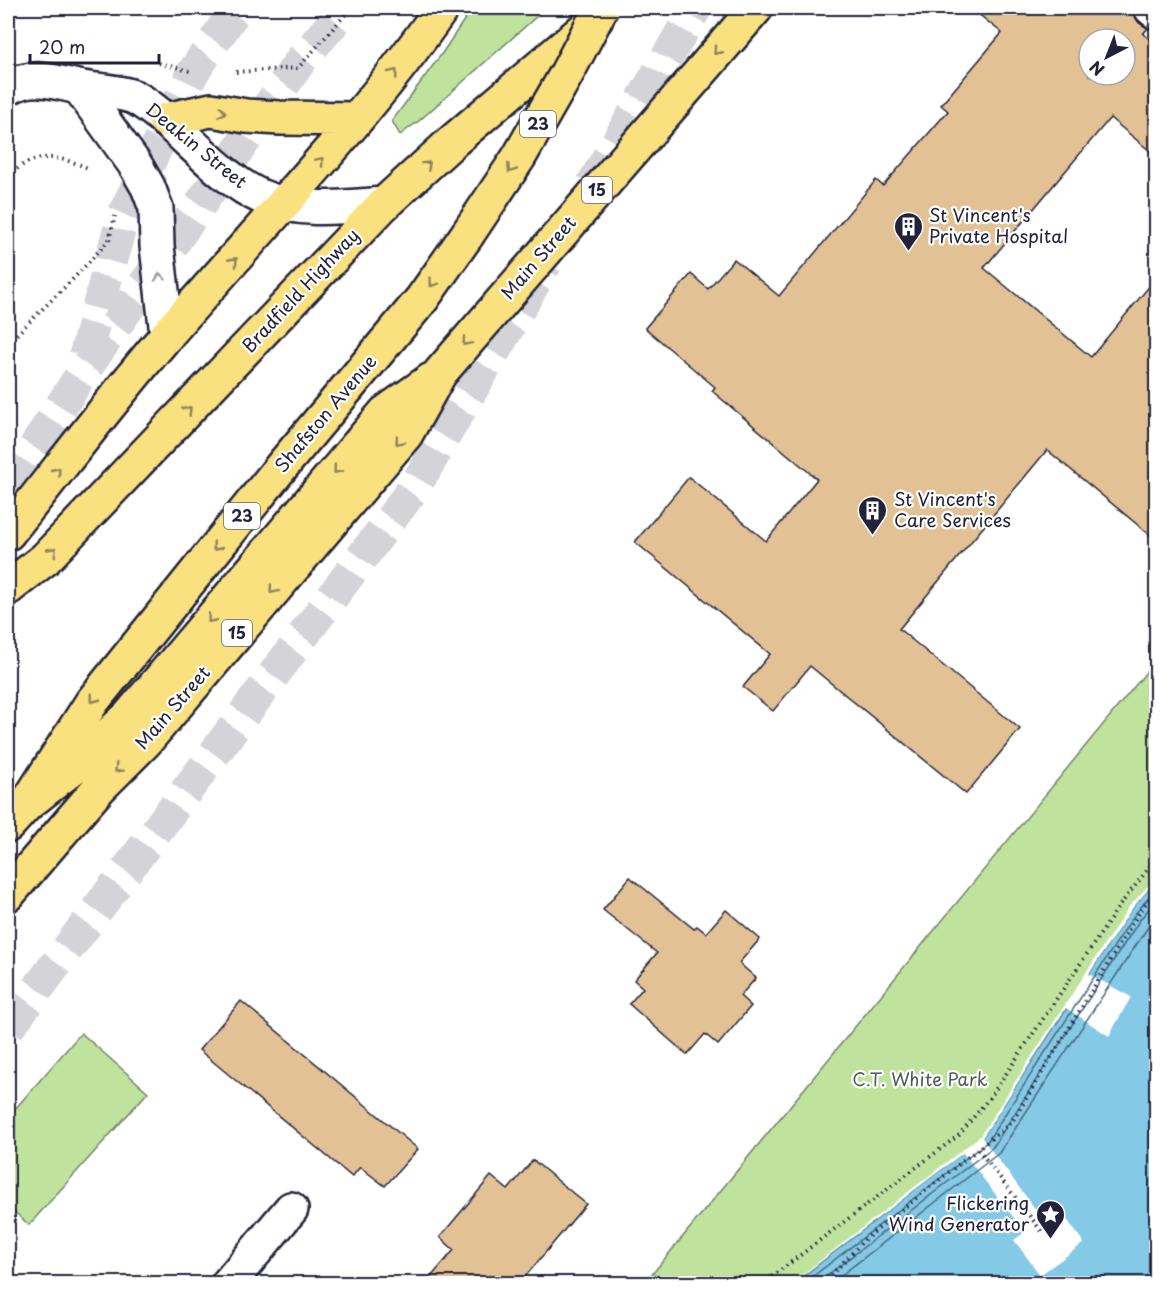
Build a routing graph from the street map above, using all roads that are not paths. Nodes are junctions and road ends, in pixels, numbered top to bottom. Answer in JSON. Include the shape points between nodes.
{"nodes":[{"id":1,"x":442,"y":8,"type":"edge"},
{"id":2,"x":601,"y":8,"type":"edge"},
{"id":3,"x":609,"y":8,"type":"edge"},
{"id":4,"x":756,"y":8,"type":"edge"},
{"id":5,"x":1151,"y":8,"type":"edge"},
{"id":6,"x":1156,"y":12,"type":"edge"},
{"id":7,"x":9,"y":79,"type":"edge"},
{"id":8,"x":79,"y":87,"type":"junction"},
{"id":9,"x":357,"y":118,"type":"junction"},
{"id":10,"x":165,"y":120,"type":"junction"},
{"id":11,"x":283,"y":204,"type":"junction"},
{"id":12,"x":384,"y":204,"type":"junction"},
{"id":13,"x":167,"y":335,"type":"junction"},
{"id":14,"x":440,"y":373,"type":"junction"},
{"id":15,"x":8,"y":533,"type":"edge"},
{"id":16,"x":8,"y":588,"type":"edge"},
{"id":17,"x":17,"y":815,"type":"edge"},
{"id":18,"x":8,"y":894,"type":"edge"},
{"id":19,"x":291,"y":1209,"type":"dead end"},
{"id":20,"x":228,"y":1284,"type":"edge"}],
"edges":[{"from":9,"to":1,"type":"main road","one_way":true},
{"from":2,"to":17,"type":"main road","name":"Shafston Avenue","number":"23","one_way":true,"bridge":true,"via":[[519,157],[415,307],[92,702]]},
{"from":12,"to":3,"type":"main road","name":"Bradfield Highway","one_way":true},
{"from":4,"to":14,"type":"main road","name":"Main Street","number":"15","one_way":true},
{"from":5,"to":6,"type":"street"},
{"from":7,"to":8,"type":"street","name":"Deakin Street","via":[[46,80]]},
{"from":8,"to":10,"type":"street","name":"Deakin Street","via":[[134,97]]},
{"from":13,"to":8,"type":"street","one_way":true,"via":[[156,208],[136,166]]},
{"from":10,"to":9,"type":"main road","one_way":true,"via":[[211,110],[280,118]]},
{"from":11,"to":9,"type":"main road","one_way":true},
{"from":10,"to":11,"type":"street","name":"Deakin Street","via":[[239,183]]},
{"from":11,"to":12,"type":"street","name":"Deakin Street","via":[[325,208]]},
{"from":13,"to":11,"type":"main road","one_way":true},
{"from":16,"to":12,"type":"main road","name":"Bradfield Highway","one_way":true,"via":[[45,559]]},
{"from":15,"to":13,"type":"main road","one_way":true},
{"from":14,"to":17,"type":"main road","name":"Main Street","number":"15","one_way":true,"via":[[385,413],[130,715]]},
{"from":14,"to":18,"type":"main road","name":"Main Street","number":"15","one_way":true,"via":[[406,434],[153,733],[99,788]]},
{"from":19,"to":20,"type":"street"}]}
